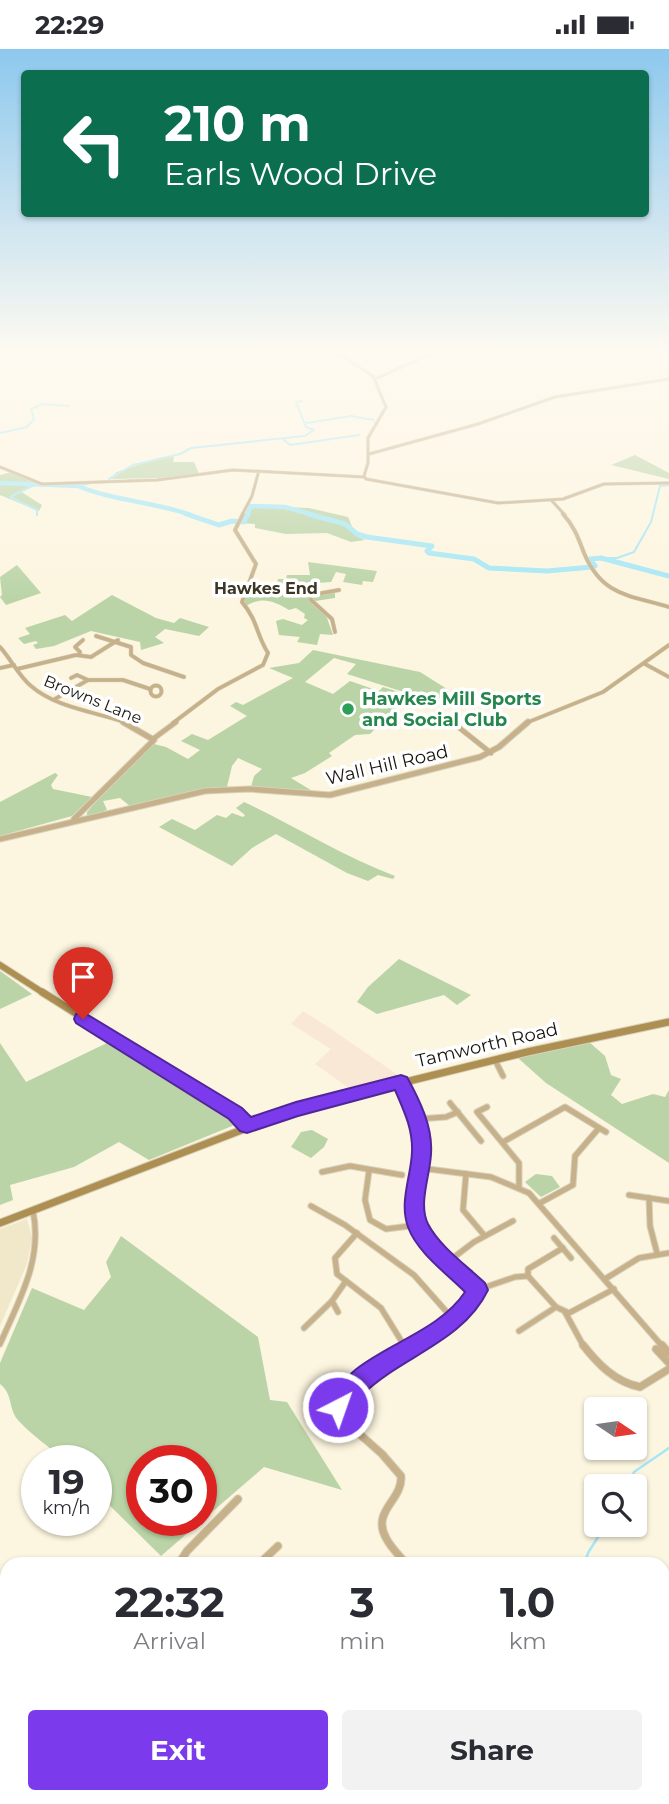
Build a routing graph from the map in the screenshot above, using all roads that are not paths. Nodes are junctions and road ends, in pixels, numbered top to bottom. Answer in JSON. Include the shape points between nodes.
{"nodes":[{"id":1,"x":369,"y":436,"type":"edge"},
{"id":2,"x":435,"y":436,"type":"edge"},
{"id":3,"x":369,"y":454,"type":"junction"},
{"id":4,"x":0,"y":467,"type":"edge"},
{"id":5,"x":253,"y":474,"type":"junction"},
{"id":6,"x":364,"y":475,"type":"junction"},
{"id":7,"x":669,"y":483,"type":"edge"},
{"id":8,"x":552,"y":501,"type":"junction"},
{"id":9,"x":249,"y":583,"type":"junction"},
{"id":10,"x":339,"y":590,"type":"dead end"},
{"id":11,"x":311,"y":595,"type":"junction"},
{"id":12,"x":669,"y":607,"type":"edge"},
{"id":13,"x":335,"y":632,"type":"dead end"},
{"id":14,"x":96,"y":635,"type":"dead end"},
{"id":15,"x":83,"y":640,"type":"dead end"},
{"id":16,"x":116,"y":641,"type":"junction"},
{"id":17,"x":669,"y":645,"type":"edge"},
{"id":18,"x":0,"y":647,"type":"edge"},
{"id":19,"x":79,"y":655,"type":"junction"},
{"id":20,"x":645,"y":664,"type":"junction"},
{"id":21,"x":15,"y":667,"type":"junction"},
{"id":22,"x":0,"y":668,"type":"edge"},
{"id":23,"x":669,"y":677,"type":"edge"},
{"id":24,"x":71,"y":678,"type":"dead end"},
{"id":25,"x":89,"y":680,"type":"junction"},
{"id":26,"x":174,"y":682,"type":"dead end"},
{"id":27,"x":150,"y":689,"type":"dead end"},
{"id":28,"x":55,"y":699,"type":"junction"},
{"id":29,"x":449,"y":719,"type":"dead end"},
{"id":30,"x":153,"y":739,"type":"junction"},
{"id":31,"x":491,"y":753,"type":"junction"},
{"id":32,"x":74,"y":819,"type":"junction"},
{"id":33,"x":0,"y":839,"type":"edge"},
{"id":34,"x":0,"y":965,"type":"edge"},
{"id":35,"x":669,"y":1022,"type":"edge"},
{"id":36,"x":495,"y":1060,"type":"junction"},
{"id":37,"x":503,"y":1076,"type":"dead end"},
{"id":38,"x":401,"y":1082,"type":"junction"},
{"id":39,"x":450,"y":1103,"type":"dead end"},
{"id":40,"x":487,"y":1107,"type":"dead end"},
{"id":41,"x":458,"y":1112,"type":"junction"},
{"id":42,"x":418,"y":1119,"type":"junction"},
{"id":43,"x":247,"y":1126,"type":"junction"},
{"id":44,"x":599,"y":1128,"type":"junction"},
{"id":45,"x":606,"y":1132,"type":"dead end"},
{"id":46,"x":481,"y":1140,"type":"dead end"},
{"id":47,"x":503,"y":1142,"type":"junction"},
{"id":48,"x":420,"y":1168,"type":"junction"},
{"id":49,"x":369,"y":1171,"type":"junction"},
{"id":50,"x":322,"y":1172,"type":"dead end"},
{"id":51,"x":466,"y":1174,"type":"junction"},
{"id":52,"x":402,"y":1175,"type":"dead end"},
{"id":53,"x":519,"y":1186,"type":"junction"},
{"id":54,"x":629,"y":1195,"type":"dead end"},
{"id":55,"x":649,"y":1198,"type":"junction"},
{"id":56,"x":669,"y":1201,"type":"edge"},
{"id":57,"x":540,"y":1203,"type":"junction"},
{"id":58,"x":311,"y":1206,"type":"dead end"},
{"id":59,"x":33,"y":1210,"type":"junction"},
{"id":60,"x":513,"y":1221,"type":"dead end"},
{"id":61,"x":0,"y":1223,"type":"edge"},
{"id":62,"x":418,"y":1226,"type":"junction"},
{"id":63,"x":357,"y":1233,"type":"junction"},
{"id":64,"x":485,"y":1236,"type":"junction"},
{"id":65,"x":554,"y":1238,"type":"dead end"},
{"id":66,"x":563,"y":1248,"type":"junction"},
{"id":67,"x":657,"y":1253,"type":"junction"},
{"id":68,"x":669,"y":1253,"type":"edge"},
{"id":69,"x":571,"y":1258,"type":"dead end"},
{"id":70,"x":449,"y":1261,"type":"junction"},
{"id":71,"x":528,"y":1276,"type":"junction"},
{"id":72,"x":605,"y":1279,"type":"junction"},
{"id":73,"x":346,"y":1281,"type":"junction"},
{"id":74,"x":614,"y":1289,"type":"junction"},
{"id":75,"x":477,"y":1290,"type":"junction"},
{"id":76,"x":332,"y":1301,"type":"junction"},
{"id":77,"x":556,"y":1307,"type":"junction"},
{"id":78,"x":338,"y":1311,"type":"dead end"},
{"id":79,"x":565,"y":1312,"type":"junction"},
{"id":80,"x":453,"y":1319,"type":"junction"},
{"id":81,"x":303,"y":1328,"type":"dead end"},
{"id":82,"x":519,"y":1331,"type":"dead end"},
{"id":83,"x":0,"y":1344,"type":"edge"},
{"id":84,"x":406,"y":1348,"type":"junction"},
{"id":85,"x":656,"y":1349,"type":"dead end"},
{"id":86,"x":669,"y":1353,"type":"edge"},
{"id":87,"x":669,"y":1363,"type":"edge"},
{"id":88,"x":669,"y":1369,"type":"edge"},
{"id":89,"x":238,"y":1499,"type":"dead end"},
{"id":90,"x":278,"y":1546,"type":"dead end"},
{"id":91,"x":183,"y":1557,"type":"edge"},
{"id":92,"x":266,"y":1557,"type":"edge"},
{"id":93,"x":401,"y":1557,"type":"edge"}],
"edges":[{"from":1,"to":3,"type":"street"},
{"from":2,"to":3,"type":"street"},
{"from":3,"to":6,"type":"street"},
{"from":4,"to":5,"type":"street","via":[[43,484],[157,480],[233,470]]},
{"from":5,"to":6,"type":"street"},
{"from":5,"to":9,"type":"street","via":[[252,496],[236,533],[256,564]]},
{"from":6,"to":8,"type":"street","via":[[385,484],[493,502]]},
{"from":7,"to":8,"type":"street","via":[[604,484]]},
{"from":8,"to":12,"type":"street","via":[[575,527],[603,585]]},
{"from":9,"to":11,"type":"street"},
{"from":9,"to":30,"type":"street","via":[[242,602],[255,619],[267,660],[215,691]]},
{"from":10,"to":11,"type":"street"},
{"from":11,"to":13,"type":"street","via":[[332,619]]},
{"from":14,"to":16,"type":"street"},
{"from":15,"to":19,"type":"street","via":[[75,647]]},
{"from":16,"to":19,"type":"street","via":[[92,656]]},
{"from":16,"to":26,"type":"street","via":[[131,647],[131,655],[143,663],[183,677]]},
{"from":17,"to":20,"type":"street","name":"Wall Hill Road"},
{"from":18,"to":21,"type":"street","name":"Browns Lane"},
{"from":19,"to":21,"type":"street"},
{"from":20,"to":23,"type":"street"},
{"from":20,"to":31,"type":"street","name":"Wall Hill Road","via":[[591,699],[530,720]]},
{"from":21,"to":22,"type":"street"},
{"from":21,"to":28,"type":"street","name":"Browns Lane","via":[[31,686]]},
{"from":24,"to":25,"type":"street","via":[[77,675]]},
{"from":25,"to":27,"type":"street","via":[[123,680]]},
{"from":25,"to":28,"type":"street"},
{"from":28,"to":30,"type":"street","name":"Browns Lane","via":[[132,725]]},
{"from":29,"to":31,"type":"street"},
{"from":30,"to":32,"type":"street"},
{"from":31,"to":32,"type":"street","name":"Wall Hill Road","via":[[330,795],[205,791],[87,820]]},
{"from":32,"to":33,"type":"street","name":"Wall Hill Road"},
{"from":34,"to":43,"type":"main road","via":[[236,1114]]},
{"from":35,"to":36,"type":"main road","name":"Tamworth Road"},
{"from":36,"to":37,"type":"street"},
{"from":36,"to":38,"type":"main road","name":"Tamworth Road"},
{"from":38,"to":42,"type":"street"},
{"from":38,"to":43,"type":"main road","name":"Tamworth Road"},
{"from":39,"to":41,"type":"street"},
{"from":40,"to":47,"type":"street","via":[[477,1112]]},
{"from":41,"to":42,"type":"street"},
{"from":41,"to":46,"type":"street"},
{"from":42,"to":48,"type":"street"},
{"from":43,"to":59,"type":"main road","name":"Tamworth Road"},
{"from":44,"to":45,"type":"street"},
{"from":44,"to":47,"type":"street","via":[[562,1107]]},
{"from":44,"to":57,"type":"street","via":[[575,1156],[573,1185]]},
{"from":47,"to":53,"type":"street","via":[[519,1163]]},
{"from":48,"to":51,"type":"street"},
{"from":48,"to":62,"type":"street","via":[[414,1205]]},
{"from":49,"to":50,"type":"street","via":[[336,1167]]},
{"from":49,"to":52,"type":"street"},
{"from":49,"to":62,"type":"street","via":[[363,1205],[367,1218],[396,1229]]},
{"from":51,"to":53,"type":"street"},
{"from":51,"to":64,"type":"street","via":[[463,1210]]},
{"from":53,"to":57,"type":"street"},
{"from":54,"to":55,"type":"street"},
{"from":55,"to":56,"type":"street"},
{"from":55,"to":67,"type":"street"},
{"from":57,"to":72,"type":"street"},
{"from":58,"to":63,"type":"street"},
{"from":59,"to":61,"type":"main road","name":"Tamworth Road"},
{"from":59,"to":83,"type":"street","via":[[39,1233],[36,1256]]},
{"from":60,"to":64,"type":"street"},
{"from":62,"to":70,"type":"street"},
{"from":63,"to":73,"type":"street","via":[[335,1258],[337,1274]]},
{"from":63,"to":80,"type":"street","via":[[414,1275]]},
{"from":64,"to":70,"type":"street"},
{"from":65,"to":66,"type":"street"},
{"from":66,"to":69,"type":"street"},
{"from":66,"to":71,"type":"street","via":[[528,1269]]},
{"from":67,"to":68,"type":"street"},
{"from":67,"to":72,"type":"street","via":[[632,1261]]},
{"from":70,"to":75,"type":"street"},
{"from":71,"to":75,"type":"street","via":[[515,1275]]},
{"from":71,"to":77,"type":"street"},
{"from":72,"to":74,"type":"street"},
{"from":73,"to":76,"type":"street"},
{"from":73,"to":84,"type":"street","via":[[382,1308]]},
{"from":74,"to":79,"type":"street","via":[[573,1313]]},
{"from":74,"to":86,"type":"street"},
{"from":75,"to":80,"type":"street"},
{"from":76,"to":78,"type":"street"},
{"from":76,"to":81,"type":"street"},
{"from":77,"to":79,"type":"street"},
{"from":77,"to":82,"type":"street"},
{"from":79,"to":88,"type":"street","via":[[569,1325],[617,1380],[640,1387]]},
{"from":80,"to":84,"type":"street"},
{"from":84,"to":93,"type":"street","via":[[373,1369],[338,1407],[338,1415],[401,1476],[401,1485],[383,1509],[381,1522],[384,1536]]},
{"from":85,"to":87,"type":"street"},
{"from":89,"to":91,"type":"street"},
{"from":90,"to":92,"type":"street"}]}
